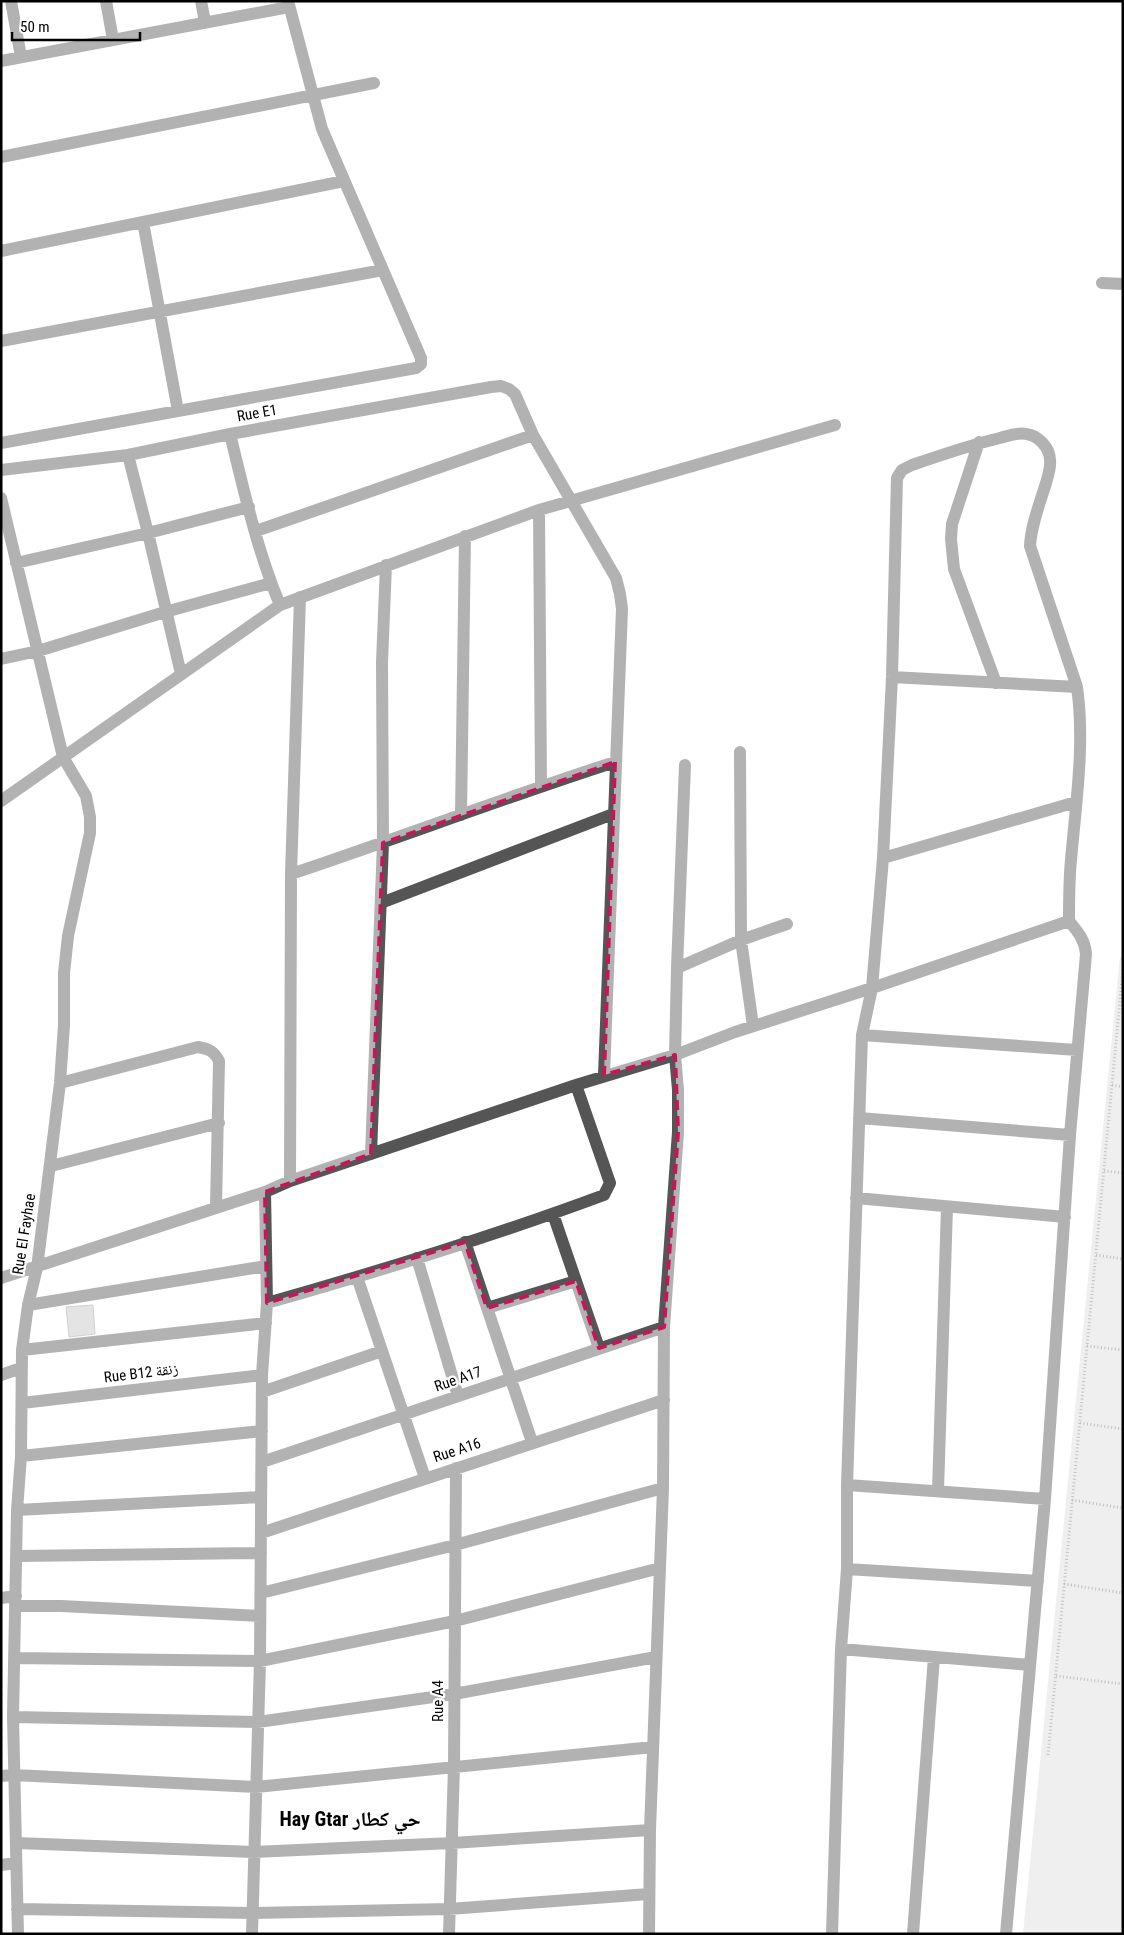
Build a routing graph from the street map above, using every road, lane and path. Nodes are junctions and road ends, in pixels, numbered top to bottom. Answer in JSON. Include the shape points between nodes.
{"nodes":[{"id":1,"x":11,"y":1,"type":"edge"},
{"id":2,"x":106,"y":1,"type":"edge"},
{"id":3,"x":201,"y":1,"type":"edge"},
{"id":4,"x":288,"y":4,"type":"edge"},
{"id":5,"x":205,"y":22,"type":"junction"},
{"id":6,"x":113,"y":40,"type":"junction"},
{"id":7,"x":21,"y":57,"type":"junction"},
{"id":8,"x":1,"y":61,"type":"edge"},
{"id":9,"x":374,"y":83,"type":"dead end"},
{"id":10,"x":313,"y":95,"type":"junction"},
{"id":11,"x":1,"y":157,"type":"edge"},
{"id":12,"x":344,"y":181,"type":"junction"},
{"id":13,"x":143,"y":222,"type":"junction"},
{"id":14,"x":1,"y":251,"type":"edge"},
{"id":15,"x":383,"y":270,"type":"junction"},
{"id":16,"x":1102,"y":283,"type":"dead end"},
{"id":17,"x":1123,"y":284,"type":"edge"},
{"id":18,"x":159,"y":312,"type":"junction"},
{"id":19,"x":1,"y":341,"type":"edge"},
{"id":20,"x":178,"y":412,"type":"junction"},
{"id":21,"x":835,"y":425,"type":"dead end"},
{"id":22,"x":230,"y":434,"type":"junction"},
{"id":23,"x":533,"y":435,"type":"junction"},
{"id":24,"x":979,"y":442,"type":"junction"},
{"id":25,"x":1,"y":443,"type":"edge"},
{"id":26,"x":128,"y":455,"type":"junction"},
{"id":27,"x":1,"y":470,"type":"edge"},
{"id":28,"x":1,"y":498,"type":"edge"},
{"id":29,"x":572,"y":501,"type":"junction"},
{"id":30,"x":248,"y":507,"type":"junction"},
{"id":31,"x":539,"y":510,"type":"junction"},
{"id":32,"x":256,"y":531,"type":"junction"},
{"id":33,"x":148,"y":533,"type":"junction"},
{"id":34,"x":465,"y":536,"type":"junction"},
{"id":35,"x":16,"y":563,"type":"junction"},
{"id":36,"x":386,"y":565,"type":"junction"},
{"id":37,"x":271,"y":583,"type":"junction"},
{"id":38,"x":300,"y":597,"type":"junction"},
{"id":39,"x":280,"y":605,"type":"junction"},
{"id":40,"x":165,"y":612,"type":"junction"},
{"id":41,"x":38,"y":652,"type":"junction"},
{"id":42,"x":1,"y":659,"type":"edge"},
{"id":43,"x":181,"y":674,"type":"junction"},
{"id":44,"x":892,"y":677,"type":"junction"},
{"id":45,"x":996,"y":683,"type":"junction"},
{"id":46,"x":1077,"y":687,"type":"junction"},
{"id":47,"x":740,"y":752,"type":"dead end"},
{"id":48,"x":63,"y":757,"type":"junction"},
{"id":49,"x":615,"y":762,"type":"junction"},
{"id":50,"x":685,"y":765,"type":"dead end"},
{"id":51,"x":541,"y":786,"type":"junction"},
{"id":52,"x":1,"y":801,"type":"edge"},
{"id":53,"x":1076,"y":802,"type":"junction"},
{"id":54,"x":613,"y":814,"type":"junction"},
{"id":55,"x":462,"y":815,"type":"junction"},
{"id":56,"x":383,"y":843,"type":"junction"},
{"id":57,"x":882,"y":858,"type":"junction"},
{"id":58,"x":291,"y":874,"type":"junction"},
{"id":59,"x":381,"y":903,"type":"junction"},
{"id":60,"x":1069,"y":921,"type":"junction"},
{"id":61,"x":787,"y":924,"type":"dead end"},
{"id":62,"x":741,"y":940,"type":"junction"},
{"id":63,"x":677,"y":968,"type":"junction"},
{"id":64,"x":1123,"y":969,"type":"edge"},
{"id":65,"x":872,"y":988,"type":"junction"},
{"id":66,"x":753,"y":1026,"type":"junction"},
{"id":67,"x":862,"y":1035,"type":"junction"},
{"id":68,"x":1077,"y":1050,"type":"junction"},
{"id":69,"x":675,"y":1055,"type":"junction"},
{"id":70,"x":604,"y":1076,"type":"junction"},
{"id":71,"x":60,"y":1083,"type":"junction"},
{"id":72,"x":576,"y":1085,"type":"junction"},
{"id":73,"x":1112,"y":1085,"type":"junction"},
{"id":74,"x":1123,"y":1086,"type":"edge"},
{"id":75,"x":859,"y":1118,"type":"junction"},
{"id":76,"x":219,"y":1123,"type":"junction"},
{"id":77,"x":1070,"y":1135,"type":"junction"},
{"id":78,"x":371,"y":1154,"type":"junction"},
{"id":79,"x":51,"y":1166,"type":"junction"},
{"id":80,"x":1104,"y":1171,"type":"junction"},
{"id":81,"x":1123,"y":1173,"type":"edge"},
{"id":82,"x":290,"y":1181,"type":"junction"},
{"id":83,"x":265,"y":1192,"type":"junction"},
{"id":84,"x":856,"y":1198,"type":"junction"},
{"id":85,"x":216,"y":1207,"type":"junction"},
{"id":86,"x":947,"y":1207,"type":"junction"},
{"id":87,"x":553,"y":1214,"type":"junction"},
{"id":88,"x":1065,"y":1216,"type":"junction"},
{"id":89,"x":465,"y":1242,"type":"junction"},
{"id":90,"x":1096,"y":1255,"type":"junction"},
{"id":91,"x":417,"y":1258,"type":"junction"},
{"id":92,"x":1123,"y":1259,"type":"edge"},
{"id":93,"x":266,"y":1266,"type":"junction"},
{"id":94,"x":37,"y":1268,"type":"junction"},
{"id":95,"x":357,"y":1277,"type":"junction"},
{"id":96,"x":1,"y":1278,"type":"edge"},
{"id":97,"x":576,"y":1281,"type":"junction"},
{"id":98,"x":267,"y":1303,"type":"junction"},
{"id":99,"x":28,"y":1305,"type":"junction"},
{"id":100,"x":487,"y":1308,"type":"junction"},
{"id":101,"x":266,"y":1323,"type":"junction"},
{"id":102,"x":664,"y":1327,"type":"junction"},
{"id":103,"x":1087,"y":1346,"type":"junction"},
{"id":104,"x":599,"y":1348,"type":"junction"},
{"id":105,"x":22,"y":1350,"type":"junction"},
{"id":106,"x":1123,"y":1350,"type":"edge"},
{"id":107,"x":382,"y":1351,"type":"junction"},
{"id":108,"x":21,"y":1368,"type":"junction"},
{"id":109,"x":1,"y":1375,"type":"edge"},
{"id":110,"x":262,"y":1375,"type":"junction"},
{"id":111,"x":511,"y":1378,"type":"junction"},
{"id":112,"x":262,"y":1392,"type":"junction"},
{"id":113,"x":458,"y":1396,"type":"junction"},
{"id":114,"x":664,"y":1400,"type":"junction"},
{"id":115,"x":22,"y":1403,"type":"junction"},
{"id":116,"x":403,"y":1415,"type":"junction"},
{"id":117,"x":1080,"y":1423,"type":"junction"},
{"id":118,"x":1123,"y":1429,"type":"edge"},
{"id":119,"x":262,"y":1431,"type":"junction"},
{"id":120,"x":532,"y":1442,"type":"junction"},
{"id":121,"x":21,"y":1456,"type":"junction"},
{"id":122,"x":262,"y":1462,"type":"junction"},
{"id":123,"x":456,"y":1468,"type":"junction"},
{"id":124,"x":425,"y":1478,"type":"junction"},
{"id":125,"x":847,"y":1485,"type":"junction"},
{"id":126,"x":663,"y":1488,"type":"junction"},
{"id":127,"x":938,"y":1491,"type":"junction"},
{"id":128,"x":262,"y":1497,"type":"junction"},
{"id":129,"x":1045,"y":1499,"type":"junction"},
{"id":130,"x":1072,"y":1500,"type":"junction"},
{"id":131,"x":1123,"y":1508,"type":"edge"},
{"id":132,"x":17,"y":1510,"type":"junction"},
{"id":133,"x":261,"y":1533,"type":"junction"},
{"id":134,"x":455,"y":1545,"type":"junction"},
{"id":135,"x":261,"y":1553,"type":"junction"},
{"id":136,"x":17,"y":1556,"type":"junction"},
{"id":137,"x":660,"y":1568,"type":"junction"},
{"id":138,"x":847,"y":1569,"type":"junction"},
{"id":139,"x":1038,"y":1581,"type":"junction"},
{"id":140,"x":1064,"y":1584,"type":"junction"},
{"id":141,"x":1123,"y":1593,"type":"edge"},
{"id":142,"x":261,"y":1594,"type":"junction"},
{"id":143,"x":1,"y":1598,"type":"edge"},
{"id":144,"x":16,"y":1601,"type":"junction"},
{"id":145,"x":260,"y":1616,"type":"junction"},
{"id":146,"x":455,"y":1621,"type":"junction"},
{"id":147,"x":841,"y":1649,"type":"junction"},
{"id":148,"x":934,"y":1657,"type":"junction"},
{"id":149,"x":14,"y":1658,"type":"junction"},
{"id":150,"x":656,"y":1658,"type":"junction"},
{"id":151,"x":260,"y":1661,"type":"junction"},
{"id":152,"x":1030,"y":1665,"type":"junction"},
{"id":153,"x":1056,"y":1676,"type":"junction"},
{"id":154,"x":1123,"y":1684,"type":"edge"},
{"id":155,"x":7,"y":1685,"type":"edge"},
{"id":156,"x":454,"y":1694,"type":"junction"},
{"id":157,"x":13,"y":1717,"type":"junction"},
{"id":158,"x":258,"y":1722,"type":"junction"},
{"id":159,"x":653,"y":1747,"type":"junction"},
{"id":160,"x":1048,"y":1755,"type":"dead end"},
{"id":161,"x":454,"y":1766,"type":"junction"},
{"id":162,"x":8,"y":1775,"type":"edge"},
{"id":163,"x":256,"y":1787,"type":"junction"},
{"id":164,"x":650,"y":1830,"type":"junction"},
{"id":165,"x":452,"y":1843,"type":"junction"},
{"id":166,"x":16,"y":1844,"type":"junction"},
{"id":167,"x":254,"y":1852,"type":"junction"},
{"id":168,"x":16,"y":1863,"type":"junction"},
{"id":169,"x":1,"y":1865,"type":"edge"},
{"id":170,"x":649,"y":1894,"type":"junction"},
{"id":171,"x":17,"y":1908,"type":"junction"},
{"id":172,"x":449,"y":1909,"type":"junction"},
{"id":173,"x":253,"y":1913,"type":"junction"},
{"id":174,"x":18,"y":1934,"type":"edge"},
{"id":175,"x":252,"y":1934,"type":"edge"},
{"id":176,"x":449,"y":1934,"type":"edge"},
{"id":177,"x":649,"y":1934,"type":"edge"},
{"id":178,"x":832,"y":1934,"type":"edge"},
{"id":179,"x":913,"y":1934,"type":"edge"},
{"id":180,"x":1006,"y":1934,"type":"edge"}],
"edges":[{"from":1,"to":7,"type":"street"},
{"from":2,"to":6,"type":"street"},
{"from":3,"to":5,"type":"street"},
{"from":4,"to":5,"type":"street"},
{"from":4,"to":10,"type":"street"},
{"from":5,"to":6,"type":"street"},
{"from":6,"to":7,"type":"street"},
{"from":7,"to":8,"type":"street"},
{"from":9,"to":10,"type":"street"},
{"from":10,"to":11,"type":"street"},
{"from":10,"to":12,"type":"street","via":[[322,128]]},
{"from":12,"to":13,"type":"street"},
{"from":12,"to":15,"type":"street"},
{"from":13,"to":14,"type":"street"},
{"from":13,"to":18,"type":"street"},
{"from":15,"to":18,"type":"street"},
{"from":15,"to":20,"type":"street","via":[[422,358],[416,368]]},
{"from":16,"to":17,"type":"street"},
{"from":18,"to":19,"type":"street"},
{"from":18,"to":20,"type":"street"},
{"from":20,"to":25,"type":"street"},
{"from":21,"to":29,"type":"street"},
{"from":22,"to":23,"type":"street","name":"Rue E1","via":[[500,386],[515,394]]},
{"from":22,"to":26,"type":"street","name":"Rue E1"},
{"from":22,"to":30,"type":"street"},
{"from":23,"to":29,"type":"street"},
{"from":23,"to":32,"type":"street"},
{"from":24,"to":44,"type":"street","via":[[912,465],[902,470],[897,478]]},
{"from":24,"to":45,"type":"street","via":[[952,524],[952,553],[954,568]]},
{"from":24,"to":46,"type":"street","via":[[1026,434],[1043,443],[1049,452],[1049,470],[1030,546]]},
{"from":26,"to":27,"type":"street","name":"Rue E1"},
{"from":26,"to":33,"type":"street"},
{"from":28,"to":35,"type":"street","name":"Rue El Fayhae"},
{"from":29,"to":31,"type":"street"},
{"from":29,"to":49,"type":"street","via":[[616,578],[620,594]]},
{"from":30,"to":32,"type":"street"},
{"from":30,"to":33,"type":"street"},
{"from":31,"to":34,"type":"street"},
{"from":31,"to":51,"type":"street"},
{"from":32,"to":37,"type":"street"},
{"from":33,"to":35,"type":"street"},
{"from":33,"to":40,"type":"street"},
{"from":34,"to":36,"type":"street"},
{"from":34,"to":55,"type":"street"},
{"from":35,"to":41,"type":"street","name":"Rue El Fayhae"},
{"from":36,"to":38,"type":"street"},
{"from":36,"to":56,"type":"street","via":[[382,662]]},
{"from":37,"to":39,"type":"street"},
{"from":37,"to":40,"type":"street"},
{"from":38,"to":39,"type":"street"},
{"from":38,"to":58,"type":"street"},
{"from":39,"to":43,"type":"street"},
{"from":40,"to":41,"type":"street"},
{"from":40,"to":43,"type":"street"},
{"from":41,"to":42,"type":"street"},
{"from":41,"to":48,"type":"street","name":"Rue El Fayhae"},
{"from":43,"to":48,"type":"street"},
{"from":44,"to":45,"type":"street"},
{"from":44,"to":57,"type":"street"},
{"from":45,"to":46,"type":"street"},
{"from":46,"to":53,"type":"street","via":[[1080,729]]},
{"from":47,"to":62,"type":"street"},
{"from":48,"to":52,"type":"street"},
{"from":48,"to":71,"type":"street","name":"Rue El Fayhae","via":[[86,796],[90,834],[68,936]]},
{"from":49,"to":51,"type":"street"},
{"from":49,"to":54,"type":"street"},
{"from":50,"to":63,"type":"street"},
{"from":51,"to":55,"type":"street"},
{"from":53,"to":57,"type":"street"},
{"from":53,"to":60,"type":"street"},
{"from":54,"to":59,"type":"street"},
{"from":54,"to":70,"type":"street"},
{"from":55,"to":56,"type":"street"},
{"from":56,"to":58,"type":"street"},
{"from":56,"to":59,"type":"street"},
{"from":57,"to":65,"type":"street"},
{"from":58,"to":82,"type":"street"},
{"from":59,"to":78,"type":"street"},
{"from":60,"to":65,"type":"street"},
{"from":60,"to":68,"type":"street","via":[[1085,945]]},
{"from":61,"to":62,"type":"street"},
{"from":62,"to":63,"type":"street"},
{"from":62,"to":66,"type":"street"},
{"from":63,"to":69,"type":"street"},
{"from":64,"to":73,"type":"path"},
{"from":65,"to":66,"type":"street"},
{"from":65,"to":67,"type":"street"},
{"from":66,"to":69,"type":"street"},
{"from":67,"to":68,"type":"street"},
{"from":67,"to":75,"type":"street"},
{"from":68,"to":77,"type":"street"},
{"from":69,"to":70,"type":"street"},
{"from":69,"to":102,"type":"street","via":[[678,1132]]},
{"from":70,"to":72,"type":"street"},
{"from":71,"to":76,"type":"street","via":[[198,1047],[208,1049],[219,1061]]},
{"from":71,"to":79,"type":"street","name":"Rue El Fayhae"},
{"from":72,"to":78,"type":"street"},
{"from":72,"to":87,"type":"street","via":[[610,1183],[604,1195]]},
{"from":73,"to":74,"type":"path"},
{"from":73,"to":80,"type":"path"},
{"from":75,"to":77,"type":"street"},
{"from":75,"to":84,"type":"street"},
{"from":76,"to":79,"type":"street"},
{"from":76,"to":85,"type":"street"},
{"from":77,"to":88,"type":"street"},
{"from":78,"to":82,"type":"street"},
{"from":79,"to":94,"type":"street","name":"Rue El Fayhae"},
{"from":80,"to":81,"type":"path"},
{"from":80,"to":90,"type":"path"},
{"from":82,"to":83,"type":"street"},
{"from":83,"to":85,"type":"street"},
{"from":83,"to":93,"type":"street"},
{"from":84,"to":86,"type":"street"},
{"from":84,"to":125,"type":"street"},
{"from":85,"to":94,"type":"street"},
{"from":86,"to":88,"type":"street"},
{"from":86,"to":127,"type":"street"},
{"from":87,"to":89,"type":"street"},
{"from":87,"to":97,"type":"street"},
{"from":88,"to":129,"type":"street"},
{"from":89,"to":91,"type":"street"},
{"from":89,"to":100,"type":"street"},
{"from":90,"to":92,"type":"path"},
{"from":90,"to":103,"type":"path"},
{"from":91,"to":95,"type":"street"},
{"from":91,"to":113,"type":"street"},
{"from":93,"to":98,"type":"street"},
{"from":93,"to":99,"type":"street"},
{"from":94,"to":96,"type":"street"},
{"from":94,"to":99,"type":"street","name":"Rue El Fayhae"},
{"from":95,"to":98,"type":"street"},
{"from":95,"to":107,"type":"street"},
{"from":97,"to":100,"type":"street"},
{"from":97,"to":104,"type":"street"},
{"from":98,"to":101,"type":"street"},
{"from":99,"to":105,"type":"street","name":"Rue El Fayhae"},
{"from":100,"to":111,"type":"street"},
{"from":101,"to":105,"type":"street"},
{"from":101,"to":110,"type":"street"},
{"from":102,"to":104,"type":"street","name":"Rue A17"},
{"from":102,"to":114,"type":"street"},
{"from":103,"to":106,"type":"path"},
{"from":103,"to":117,"type":"path"},
{"from":104,"to":111,"type":"street","name":"Rue A17"},
{"from":105,"to":108,"type":"street","name":"Rue El Fayhae"},
{"from":107,"to":112,"type":"street"},
{"from":107,"to":116,"type":"street"},
{"from":108,"to":109,"type":"street"},
{"from":108,"to":115,"type":"street","name":"Rue El Fayhae"},
{"from":110,"to":112,"type":"street"},
{"from":110,"to":115,"type":"street","name":"Rue B12 زنقة"},
{"from":111,"to":113,"type":"street","name":"Rue A17"},
{"from":111,"to":120,"type":"street"},
{"from":112,"to":119,"type":"street"},
{"from":113,"to":116,"type":"street","name":"Rue A17"},
{"from":114,"to":120,"type":"street","name":"Rue A16"},
{"from":114,"to":126,"type":"street"},
{"from":115,"to":121,"type":"street","name":"Rue El Fayhae"},
{"from":116,"to":122,"type":"street","name":"Rue A17"},
{"from":116,"to":124,"type":"street"},
{"from":117,"to":118,"type":"path"},
{"from":117,"to":130,"type":"path"},
{"from":119,"to":121,"type":"street"},
{"from":119,"to":122,"type":"street"},
{"from":120,"to":123,"type":"street","name":"Rue A16"},
{"from":121,"to":132,"type":"street","name":"Rue El Fayhae"},
{"from":122,"to":128,"type":"street"},
{"from":123,"to":124,"type":"street","name":"Rue A16"},
{"from":123,"to":134,"type":"street","name":"Rue A4"},
{"from":124,"to":133,"type":"street","name":"Rue A16"},
{"from":125,"to":127,"type":"street"},
{"from":125,"to":138,"type":"street"},
{"from":126,"to":134,"type":"street"},
{"from":126,"to":137,"type":"street"},
{"from":127,"to":129,"type":"street"},
{"from":128,"to":132,"type":"street"},
{"from":128,"to":133,"type":"street"},
{"from":129,"to":139,"type":"street"},
{"from":130,"to":131,"type":"path"},
{"from":130,"to":140,"type":"path"},
{"from":132,"to":136,"type":"street","name":"Rue El Fayhae"},
{"from":133,"to":135,"type":"street"},
{"from":134,"to":142,"type":"street"},
{"from":134,"to":146,"type":"street","name":"Rue A4"},
{"from":135,"to":136,"type":"street"},
{"from":135,"to":142,"type":"street"},
{"from":136,"to":144,"type":"street","name":"Rue El Fayhae"},
{"from":137,"to":146,"type":"street"},
{"from":137,"to":150,"type":"street"},
{"from":138,"to":139,"type":"street"},
{"from":138,"to":147,"type":"street"},
{"from":139,"to":152,"type":"street"},
{"from":140,"to":141,"type":"path"},
{"from":140,"to":153,"type":"path"},
{"from":142,"to":145,"type":"street"},
{"from":143,"to":144,"type":"street"},
{"from":144,"to":145,"type":"street"},
{"from":144,"to":149,"type":"street","name":"Rue El Fayhae"},
{"from":145,"to":151,"type":"street"},
{"from":146,"to":151,"type":"street"},
{"from":146,"to":156,"type":"street","name":"Rue A4"},
{"from":147,"to":148,"type":"street"},
{"from":147,"to":178,"type":"street"},
{"from":148,"to":152,"type":"street"},
{"from":148,"to":179,"type":"street"},
{"from":149,"to":151,"type":"street"},
{"from":149,"to":155,"type":"street","name":"Rue El Fayhae"},
{"from":150,"to":156,"type":"street"},
{"from":150,"to":159,"type":"street"},
{"from":151,"to":158,"type":"street"},
{"from":152,"to":180,"type":"street"},
{"from":153,"to":154,"type":"path"},
{"from":153,"to":160,"type":"path"},
{"from":155,"to":157,"type":"street","name":"Rue El Fayhae"},
{"from":156,"to":158,"type":"street"},
{"from":156,"to":161,"type":"street","name":"Rue A4"},
{"from":157,"to":158,"type":"street"},
{"from":157,"to":162,"type":"street","name":"Rue El Fayhae"},
{"from":158,"to":163,"type":"street"},
{"from":159,"to":161,"type":"street"},
{"from":159,"to":164,"type":"street"},
{"from":161,"to":163,"type":"street"},
{"from":161,"to":165,"type":"street","name":"Rue A4"},
{"from":162,"to":163,"type":"street"},
{"from":162,"to":166,"type":"street","name":"Rue El Fayhae"},
{"from":163,"to":167,"type":"street"},
{"from":164,"to":165,"type":"street"},
{"from":164,"to":170,"type":"street"},
{"from":165,"to":167,"type":"street"},
{"from":165,"to":172,"type":"street","name":"Rue A4"},
{"from":166,"to":167,"type":"street"},
{"from":166,"to":168,"type":"street","name":"Rue El Fayhae"},
{"from":167,"to":173,"type":"street"},
{"from":168,"to":169,"type":"street"},
{"from":168,"to":171,"type":"street","name":"Rue El Fayhae"},
{"from":170,"to":172,"type":"street"},
{"from":170,"to":177,"type":"street"},
{"from":171,"to":173,"type":"street"},
{"from":171,"to":174,"type":"street","name":"Rue El Fayhae"},
{"from":172,"to":173,"type":"street"},
{"from":172,"to":176,"type":"street","name":"Rue A4"},
{"from":173,"to":175,"type":"street"}]}
